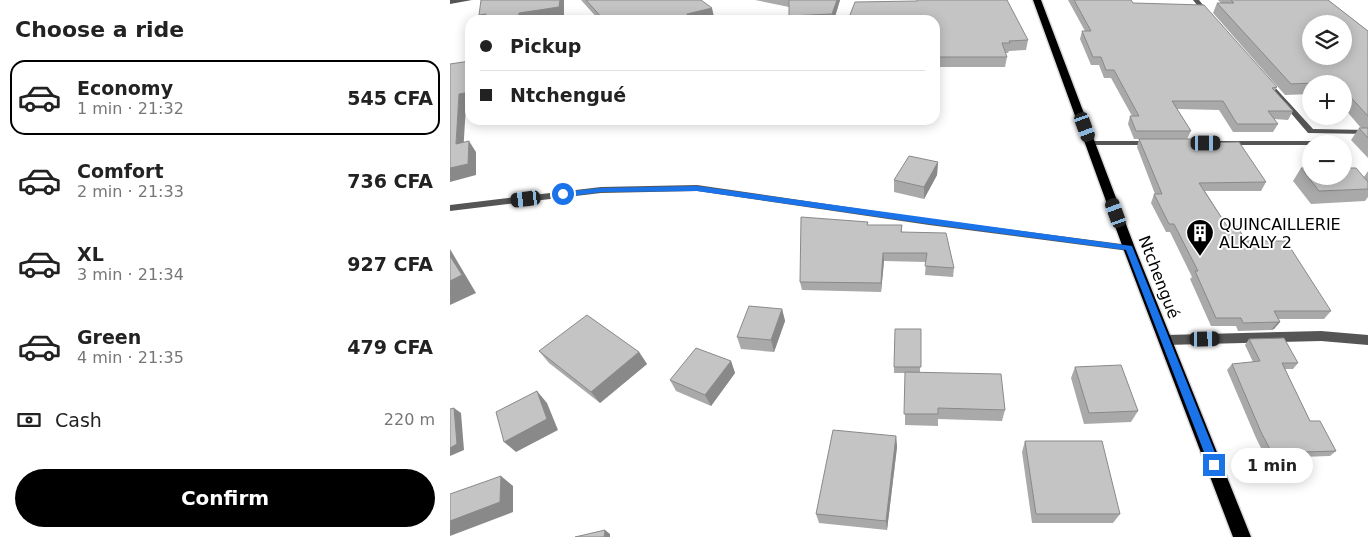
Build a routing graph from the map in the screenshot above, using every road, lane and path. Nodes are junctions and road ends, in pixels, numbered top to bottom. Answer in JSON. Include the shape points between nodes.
{"nodes":[{"id":1,"x":469,"y":0,"type":"edge"},
{"id":2,"x":1037,"y":0,"type":"edge"},
{"id":3,"x":1196,"y":0,"type":"edge"},
{"id":4,"x":450,"y":2,"type":"edge"},
{"id":5,"x":1213,"y":21,"type":"edge"},
{"id":6,"x":1259,"y":72,"type":"edge"},
{"id":7,"x":1311,"y":131,"type":"junction"},
{"id":8,"x":1368,"y":132,"type":"edge"},
{"id":9,"x":1315,"y":135,"type":"edge"},
{"id":10,"x":1091,"y":143,"type":"junction"},
{"id":11,"x":1161,"y":143,"type":"edge"},
{"id":12,"x":1171,"y":143,"type":"edge"},
{"id":13,"x":1302,"y":143,"type":"edge"},
{"id":14,"x":450,"y":208,"type":"edge"},
{"id":15,"x":1129,"y":248,"type":"junction"},
{"id":16,"x":1166,"y":340,"type":"junction"},
{"id":17,"x":1368,"y":340,"type":"edge"},
{"id":18,"x":1242,"y":537,"type":"edge"}],
"edges":[{"from":1,"to":4,"type":"street"},
{"from":2,"to":10,"type":"main road","name":"Ntchengué"},
{"from":3,"to":5,"type":"street"},
{"from":6,"to":7,"type":"street"},
{"from":7,"to":8,"type":"street"},
{"from":7,"to":9,"type":"street"},
{"from":10,"to":11,"type":"street"},
{"from":10,"to":15,"type":"main road","name":"Ntchengué"},
{"from":12,"to":13,"type":"street"},
{"from":14,"to":15,"type":"street","via":[[601,190],[697,188]]},
{"from":15,"to":16,"type":"main road","name":"Ntchengué"},
{"from":16,"to":17,"type":"street","via":[[1321,336]]},
{"from":16,"to":18,"type":"main road","name":"Ntchengué"}]}
